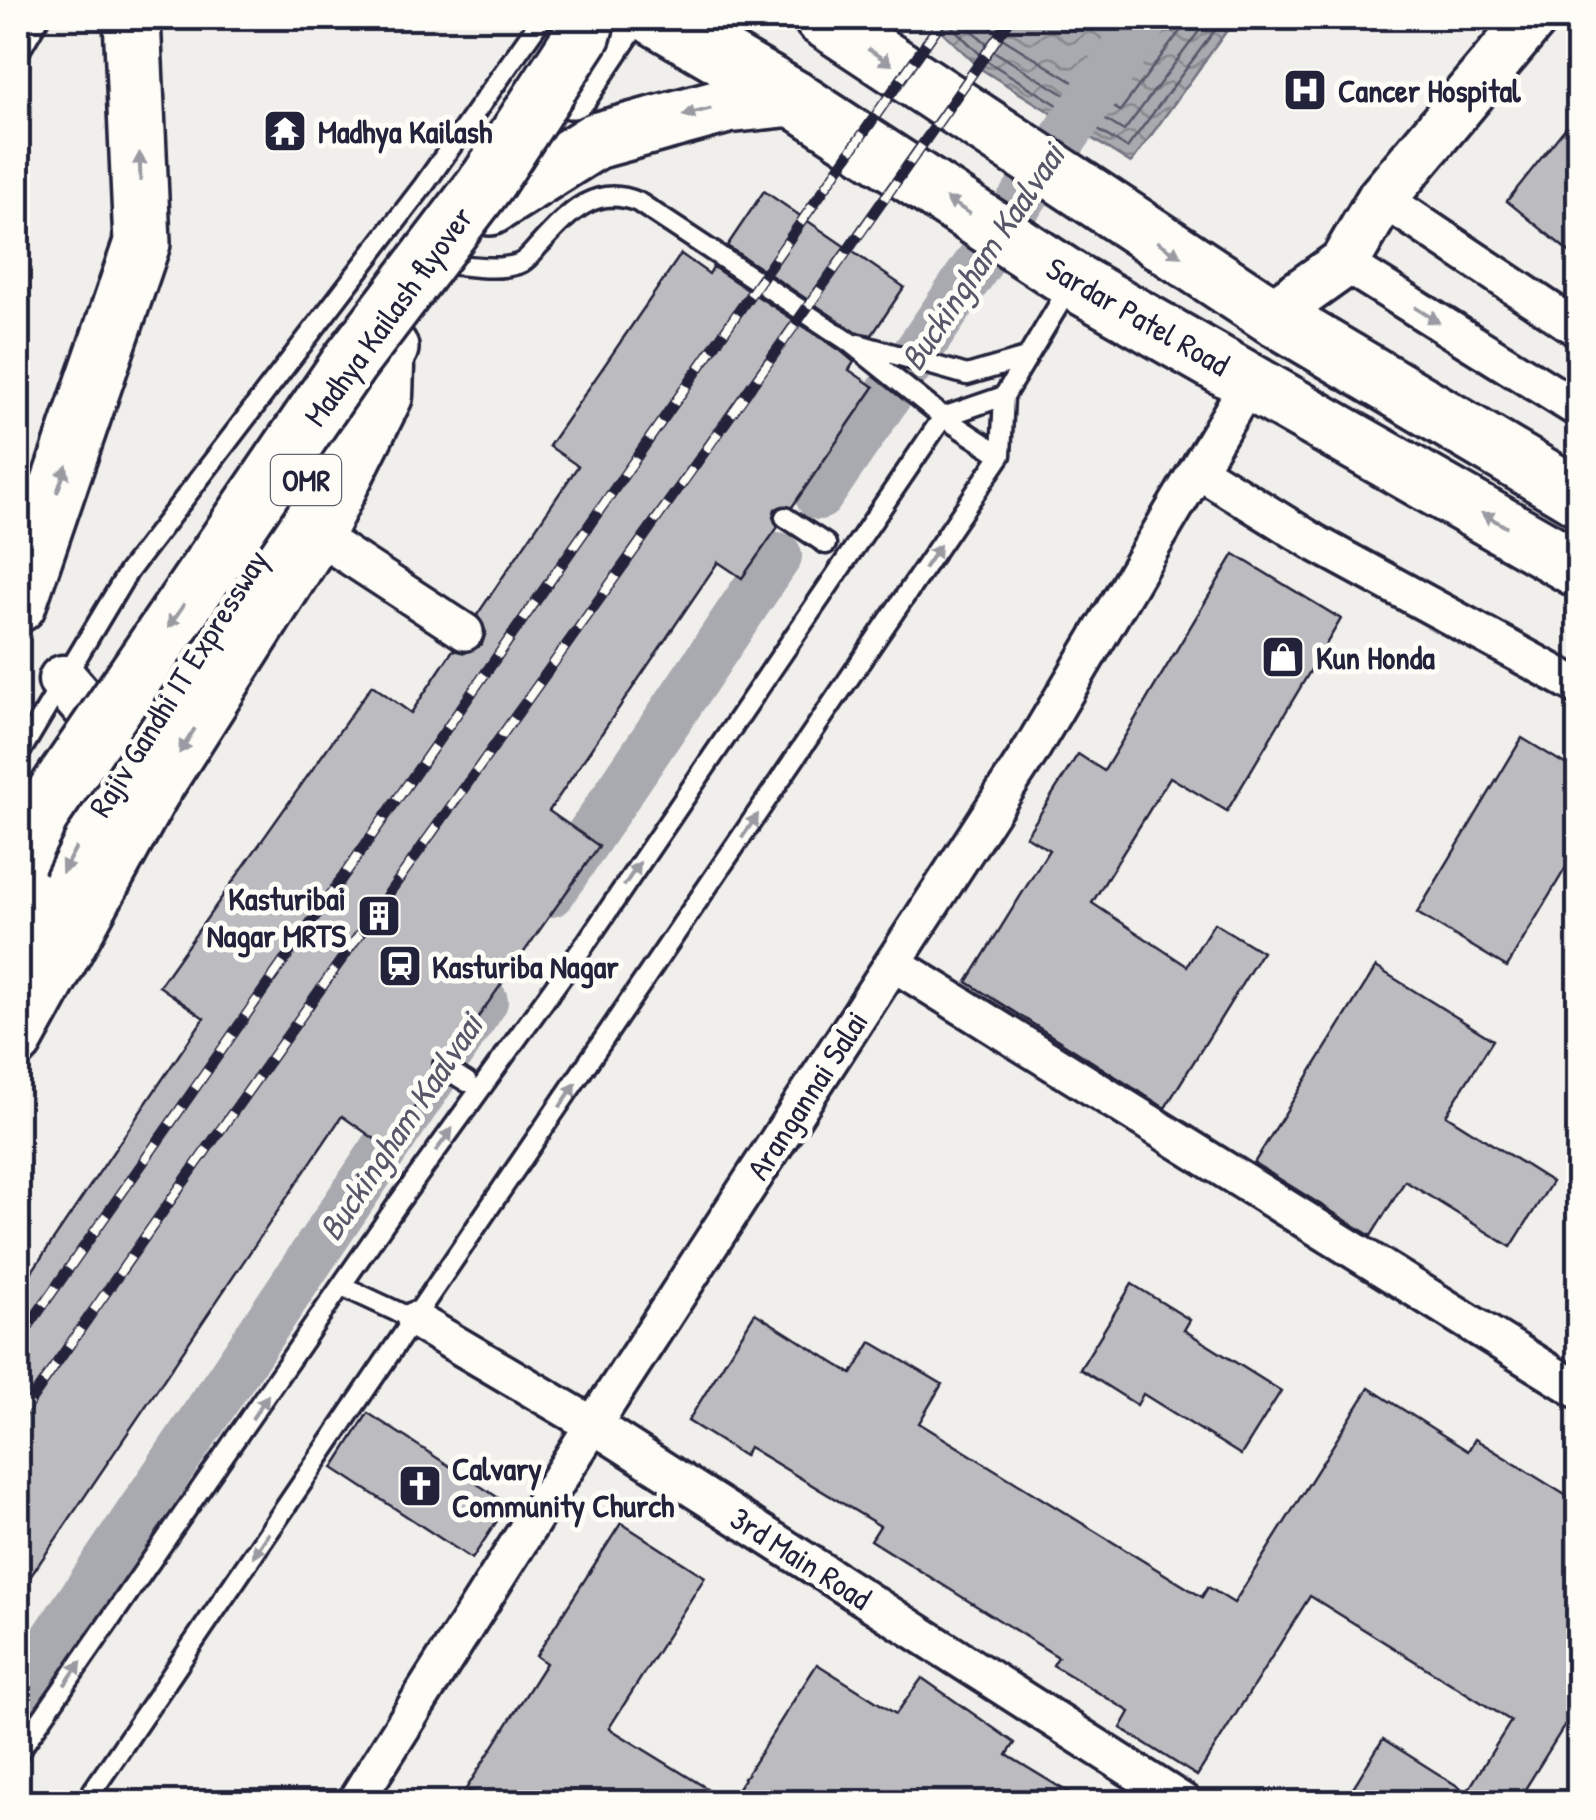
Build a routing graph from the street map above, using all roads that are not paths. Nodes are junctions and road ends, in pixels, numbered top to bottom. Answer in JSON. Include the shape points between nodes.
{"nodes":[{"id":1,"x":39,"y":18,"type":"edge"},
{"id":2,"x":132,"y":18,"type":"edge"},
{"id":3,"x":542,"y":18,"type":"edge"},
{"id":4,"x":587,"y":18,"type":"edge"},
{"id":5,"x":619,"y":18,"type":"edge"},
{"id":6,"x":656,"y":18,"type":"edge"},
{"id":7,"x":822,"y":18,"type":"edge"},
{"id":8,"x":1533,"y":18,"type":"edge"},
{"id":9,"x":18,"y":54,"type":"edge"},
{"id":10,"x":793,"y":98,"type":"junction"},
{"id":11,"x":1382,"y":198,"type":"junction"},
{"id":12,"x":490,"y":206,"type":"junction"},
{"id":13,"x":1344,"y":263,"type":"junction"},
{"id":14,"x":449,"y":264,"type":"junction"},
{"id":15,"x":1073,"y":281,"type":"junction"},
{"id":16,"x":1271,"y":315,"type":"junction"},
{"id":17,"x":1578,"y":328,"type":"edge"},
{"id":18,"x":390,"y":348,"type":"junction"},
{"id":19,"x":879,"y":358,"type":"junction"},
{"id":20,"x":1026,"y":358,"type":"junction"},
{"id":21,"x":1250,"y":381,"type":"junction"},
{"id":22,"x":1004,"y":396,"type":"junction"},
{"id":23,"x":1578,"y":409,"type":"edge"},
{"id":24,"x":944,"y":417,"type":"junction"},
{"id":25,"x":1000,"y":455,"type":"junction"},
{"id":26,"x":1200,"y":471,"type":"junction"},
{"id":27,"x":1578,"y":497,"type":"edge"},
{"id":28,"x":785,"y":517,"type":"dead end"},
{"id":29,"x":318,"y":536,"type":"junction"},
{"id":30,"x":826,"y":544,"type":"dead end"},
{"id":31,"x":1578,"y":569,"type":"edge"},
{"id":32,"x":18,"y":604,"type":"edge"},
{"id":33,"x":466,"y":632,"type":"dead end"},
{"id":34,"x":63,"y":680,"type":"junction"},
{"id":35,"x":1578,"y":686,"type":"edge"},
{"id":36,"x":18,"y":756,"type":"edge"},
{"id":37,"x":140,"y":773,"type":"junction"},
{"id":38,"x":18,"y":861,"type":"edge"},
{"id":39,"x":18,"y":958,"type":"edge"},
{"id":40,"x":893,"y":963,"type":"junction"},
{"id":41,"x":18,"y":1041,"type":"edge"},
{"id":42,"x":443,"y":1067,"type":"dead end"},
{"id":43,"x":467,"y":1082,"type":"dead end"},
{"id":44,"x":342,"y":1286,"type":"junction"},
{"id":45,"x":415,"y":1320,"type":"junction"},
{"id":46,"x":1578,"y":1390,"type":"edge"},
{"id":47,"x":593,"y":1426,"type":"junction"},
{"id":48,"x":18,"y":1753,"type":"edge"},
{"id":49,"x":85,"y":1802,"type":"edge"},
{"id":50,"x":355,"y":1802,"type":"edge"},
{"id":51,"x":1183,"y":1802,"type":"edge"}],
"edges":[{"from":1,"to":9,"type":"lane"},
{"from":32,"to":2,"type":"main road","one_way":true,"via":[[142,243]]},
{"from":3,"to":34,"type":"lane","via":[[424,186],[128,572]]},
{"from":4,"to":38,"type":"main road","name":"Madhya Kailash flyover","one_way":true,"bridge":true,"via":[[490,179],[350,362],[43,811]]},
{"from":5,"to":12,"type":"main road","name":"Rajiv Gandhi IT Expressway","number":"OMR"},
{"from":6,"to":10,"type":"main road","name":"Sardar Patel Road"},
{"from":7,"to":16,"type":"main road","one_way":true},
{"from":8,"to":11,"type":"street"},
{"from":10,"to":12,"type":"main road","one_way":true,"via":[[727,105],[595,141]]},
{"from":15,"to":10,"type":"main road","name":"Sardar Patel Road","one_way":true},
{"from":11,"to":13,"type":"street"},
{"from":11,"to":17,"type":"street"},
{"from":12,"to":14,"type":"main road","name":"Rajiv Gandhi IT Expressway","number":"OMR"},
{"from":13,"to":16,"type":"street"},
{"from":13,"to":23,"type":"street","one_way":true},
{"from":14,"to":18,"type":"main road","name":"Rajiv Gandhi IT Expressway","number":"OMR"},
{"from":14,"to":19,"type":"lane","via":[[522,263],[568,214],[595,196],[619,194]]},
{"from":15,"to":20,"type":"lane"},
{"from":15,"to":21,"type":"main road","name":"Sardar Patel Road"},
{"from":16,"to":27,"type":"main road"},
{"from":18,"to":29,"type":"street","number":"OMR","via":[[388,396]]},
{"from":18,"to":37,"type":"main road","name":"Rajiv Gandhi IT Expressway","number":"OMR","via":[[188,666]]},
{"from":19,"to":20,"type":"lane","via":[[968,375]]},
{"from":19,"to":24,"type":"lane"},
{"from":20,"to":22,"type":"lane"},
{"from":21,"to":26,"type":"street","name":"Arangannai Salai"},
{"from":31,"to":21,"type":"main road","name":"Sardar Patel Road","one_way":true},
{"from":22,"to":24,"type":"lane"},
{"from":22,"to":25,"type":"lane"},
{"from":24,"to":25,"type":"lane"},
{"from":44,"to":24,"type":"lane","one_way":true,"via":[[588,940]]},
{"from":45,"to":25,"type":"lane","one_way":true},
{"from":26,"to":35,"type":"street","via":[[1318,544]]},
{"from":26,"to":40,"type":"street","name":"Arangannai Salai"},
{"from":28,"to":30,"type":"lane"},
{"from":29,"to":33,"type":"street"},
{"from":29,"to":37,"type":"street","number":"OMR","one_way":true},
{"from":34,"to":36,"type":"lane"},
{"from":34,"to":37,"type":"street"},
{"from":37,"to":39,"type":"main road","name":"Rajiv Gandhi IT Expressway","number":"OMR","one_way":true},
{"from":37,"to":41,"type":"street"},
{"from":40,"to":46,"type":"street"},
{"from":40,"to":47,"type":"street","name":"Arangannai Salai"},
{"from":42,"to":43,"type":"lane"},
{"from":44,"to":45,"type":"lane"},
{"from":48,"to":44,"type":"lane","one_way":true},
{"from":45,"to":47,"type":"street","name":"3rd Main Road"},
{"from":45,"to":49,"type":"lane","one_way":true},
{"from":47,"to":50,"type":"street","name":"Arangannai Salai"},
{"from":47,"to":51,"type":"street","name":"3rd Main Road"}]}
